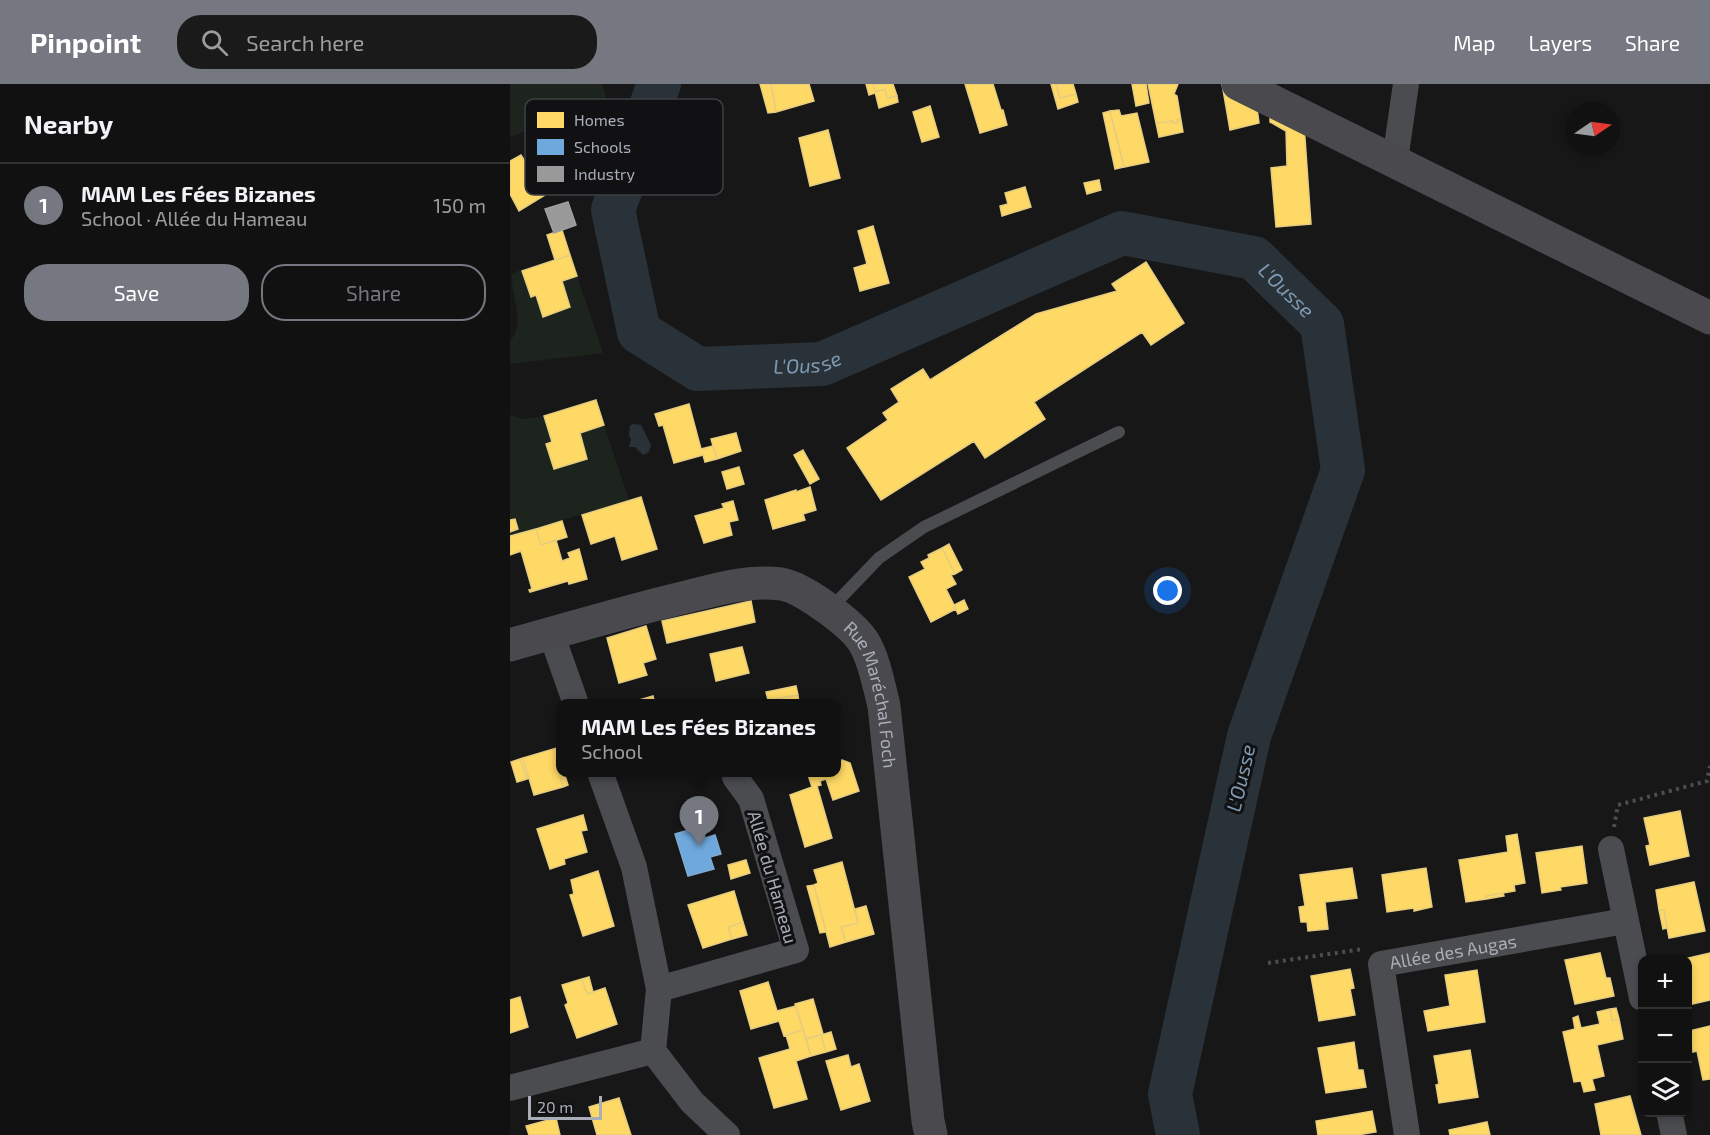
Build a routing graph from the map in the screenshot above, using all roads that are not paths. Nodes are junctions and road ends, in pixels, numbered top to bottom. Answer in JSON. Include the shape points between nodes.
{"nodes":[{"id":1,"x":1238,"y":84,"type":"edge"},
{"id":2,"x":1406,"y":84,"type":"edge"},
{"id":3,"x":1395,"y":160,"type":"junction"},
{"id":4,"x":1710,"y":318,"type":"edge"},
{"id":5,"x":1119,"y":432,"type":"dead end"},
{"id":6,"x":829,"y":610,"type":"junction"},
{"id":7,"x":551,"y":633,"type":"junction"},
{"id":8,"x":510,"y":645,"type":"edge"},
{"id":9,"x":574,"y":699,"type":"edge"},
{"id":10,"x":602,"y":777,"type":"edge"},
{"id":11,"x":735,"y":777,"type":"dead end"},
{"id":12,"x":1611,"y":849,"type":"road end"},
{"id":13,"x":1625,"y":921,"type":"junction"},
{"id":14,"x":1638,"y":980,"type":"edge"},
{"id":15,"x":659,"y":989,"type":"junction"},
{"id":16,"x":653,"y":1051,"type":"junction"},
{"id":17,"x":510,"y":1088,"type":"edge"},
{"id":18,"x":1670,"y":1117,"type":"edge"},
{"id":19,"x":929,"y":1128,"type":"edge"},
{"id":20,"x":728,"y":1135,"type":"edge"},
{"id":21,"x":1407,"y":1135,"type":"edge"},
{"id":22,"x":1674,"y":1135,"type":"edge"}],
"edges":[{"from":1,"to":3,"type":"street"},
{"from":2,"to":3,"type":"street"},
{"from":3,"to":4,"type":"street"},
{"from":5,"to":6,"type":"lane","via":[[924,526],[879,558]]},
{"from":6,"to":7,"type":"street","name":"Rue Maréchal Foch","via":[[784,585],[745,583]]},
{"from":6,"to":19,"type":"street","name":"Rue Maréchal Foch","via":[[863,641],[884,706]]},
{"from":7,"to":8,"type":"street","name":"Rue Maréchal Foch"},
{"from":7,"to":9,"type":"street"},
{"from":10,"to":15,"type":"street","via":[[634,867]]},
{"from":11,"to":15,"type":"street","name":"Allée du Hameau","via":[[751,799],[796,950]]},
{"from":12,"to":13,"type":"street"},
{"from":13,"to":14,"type":"street"},
{"from":13,"to":21,"type":"street","name":"Allée des Augas","via":[[1381,964]]},
{"from":15,"to":16,"type":"street"},
{"from":16,"to":17,"type":"street"},
{"from":16,"to":20,"type":"street","via":[[692,1102]]},
{"from":18,"to":22,"type":"street"}]}
